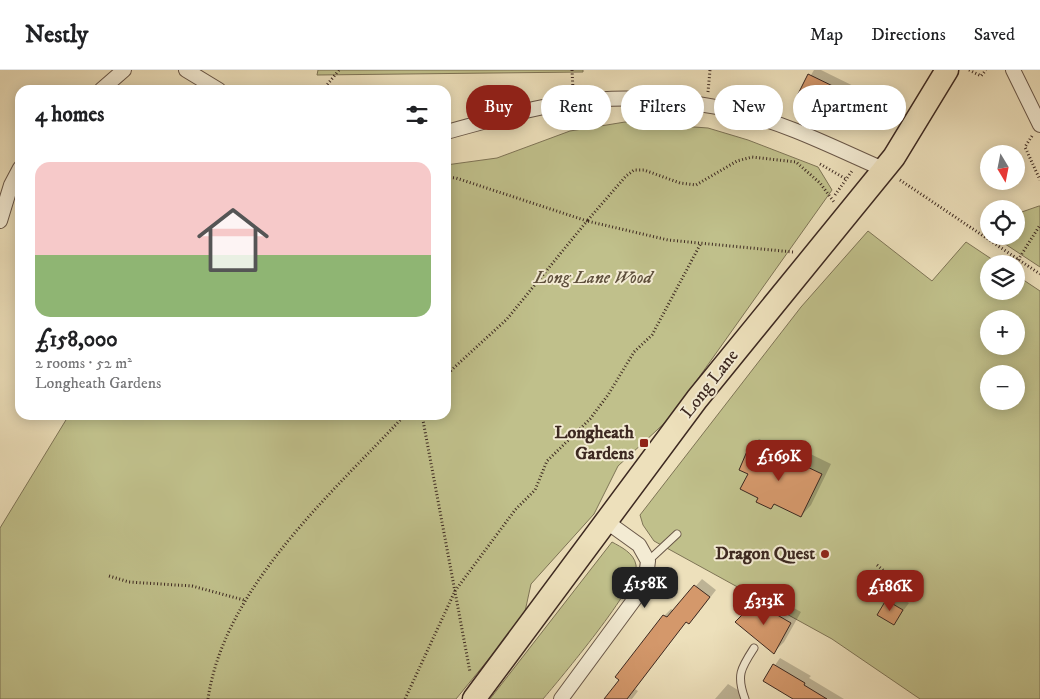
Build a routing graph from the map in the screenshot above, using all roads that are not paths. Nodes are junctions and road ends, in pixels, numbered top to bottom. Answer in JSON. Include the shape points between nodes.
{"nodes":[{"id":1,"x":124,"y":70,"type":"edge"},
{"id":2,"x":186,"y":70,"type":"edge"},
{"id":3,"x":947,"y":70,"type":"edge"},
{"id":4,"x":1013,"y":70,"type":"edge"},
{"id":5,"x":201,"y":74,"type":"edge"},
{"id":6,"x":107,"y":85,"type":"edge"},
{"id":7,"x":213,"y":85,"type":"edge"},
{"id":8,"x":1040,"y":125,"type":"edge"},
{"id":9,"x":451,"y":131,"type":"edge"},
{"id":10,"x":890,"y":173,"type":"junction"},
{"id":11,"x":15,"y":178,"type":"edge"},
{"id":12,"x":0,"y":221,"type":"edge"},
{"id":13,"x":607,"y":522,"type":"junction"},
{"id":14,"x":677,"y":534,"type":"dead end"},
{"id":15,"x":648,"y":560,"type":"junction"},
{"id":16,"x":754,"y":648,"type":"dead end"},
{"id":17,"x":475,"y":699,"type":"edge"},
{"id":18,"x":561,"y":699,"type":"edge"},
{"id":19,"x":745,"y":699,"type":"edge"}],
"edges":[{"from":1,"to":6,"type":"street"},
{"from":2,"to":5,"type":"street"},
{"from":3,"to":10,"type":"main road","name":"Long Lane"},
{"from":4,"to":8,"type":"street"},
{"from":5,"to":7,"type":"street"},
{"from":9,"to":10,"type":"street","via":[[574,102],[646,100],[734,111],[770,122]]},
{"from":10,"to":13,"type":"main road","name":"Long Lane","via":[[816,254],[697,399]]},
{"from":11,"to":12,"type":"street"},
{"from":13,"to":15,"type":"street","via":[[639,545]]},
{"from":13,"to":17,"type":"main road","name":"Long Lane"},
{"from":14,"to":15,"type":"lane"},
{"from":15,"to":18,"type":"street","via":[[645,585]]},
{"from":16,"to":19,"type":"lane","via":[[740,668]]}]}
